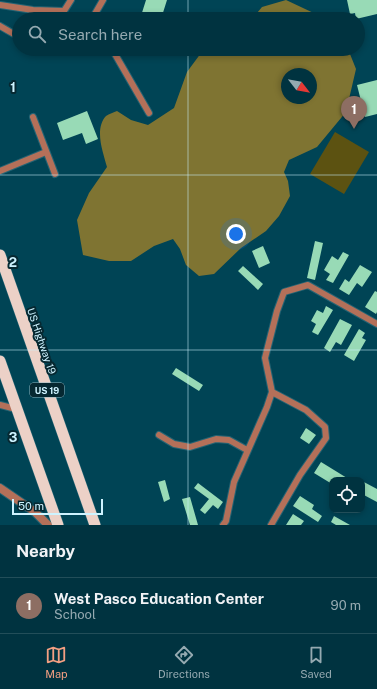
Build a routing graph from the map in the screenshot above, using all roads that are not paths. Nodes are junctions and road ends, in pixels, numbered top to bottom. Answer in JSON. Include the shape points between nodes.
{"nodes":[{"id":1,"x":71,"y":0,"type":"edge"},
{"id":2,"x":103,"y":0,"type":"edge"},
{"id":3,"x":0,"y":5,"type":"edge"},
{"id":4,"x":64,"y":11,"type":"joint"},
{"id":5,"x":96,"y":12,"type":"edge"},
{"id":6,"x":0,"y":26,"type":"edge"},
{"id":7,"x":12,"y":33,"type":"edge"},
{"id":8,"x":116,"y":56,"type":"edge"},
{"id":9,"x":148,"y":114,"type":"dead end"},
{"id":10,"x":33,"y":117,"type":"dead end"},
{"id":11,"x":46,"y":152,"type":"junction"},
{"id":12,"x":0,"y":171,"type":"edge"},
{"id":13,"x":55,"y":174,"type":"dead end"},
{"id":14,"x":0,"y":255,"type":"edge"},
{"id":15,"x":377,"y":324,"type":"edge"},
{"id":16,"x":0,"y":361,"type":"edge"},
{"id":17,"x":272,"y":392,"type":"junction"},
{"id":18,"x":0,"y":405,"type":"edge"},
{"id":19,"x":16,"y":409,"type":"junction"},
{"id":20,"x":160,"y":435,"type":"dead end"},
{"id":21,"x":247,"y":450,"type":"junction"},
{"id":22,"x":0,"y":488,"type":"edge"},
{"id":23,"x":48,"y":525,"type":"edge"},
{"id":24,"x":58,"y":525,"type":"edge"},
{"id":25,"x":95,"y":525,"type":"edge"},
{"id":26,"x":223,"y":525,"type":"edge"},
{"id":27,"x":271,"y":525,"type":"edge"}],
"edges":[{"from":1,"to":4,"type":"lane"},
{"from":2,"to":5,"type":"lane"},
{"from":3,"to":4,"type":"lane"},
{"from":6,"to":7,"type":"lane"},
{"from":8,"to":9,"type":"lane"},
{"from":10,"to":11,"type":"lane"},
{"from":11,"to":12,"type":"lane"},
{"from":11,"to":13,"type":"lane"},
{"from":14,"to":25,"type":"highway","name":"US Highway 19","number":"US 19"},
{"from":15,"to":17,"type":"lane","via":[[308,285],[284,292],[265,358]]},
{"from":16,"to":19,"type":"highway"},
{"from":17,"to":21,"type":"lane"},
{"from":17,"to":27,"type":"lane","via":[[306,410],[325,427],[326,438],[300,475]]},
{"from":18,"to":19,"type":"lane"},
{"from":19,"to":24,"type":"highway"},
{"from":20,"to":21,"type":"lane","via":[[174,444],[190,447],[216,439],[229,440]]},
{"from":21,"to":26,"type":"lane","via":[[234,482]]},
{"from":22,"to":23,"type":"street","via":[[35,512]]}]}
